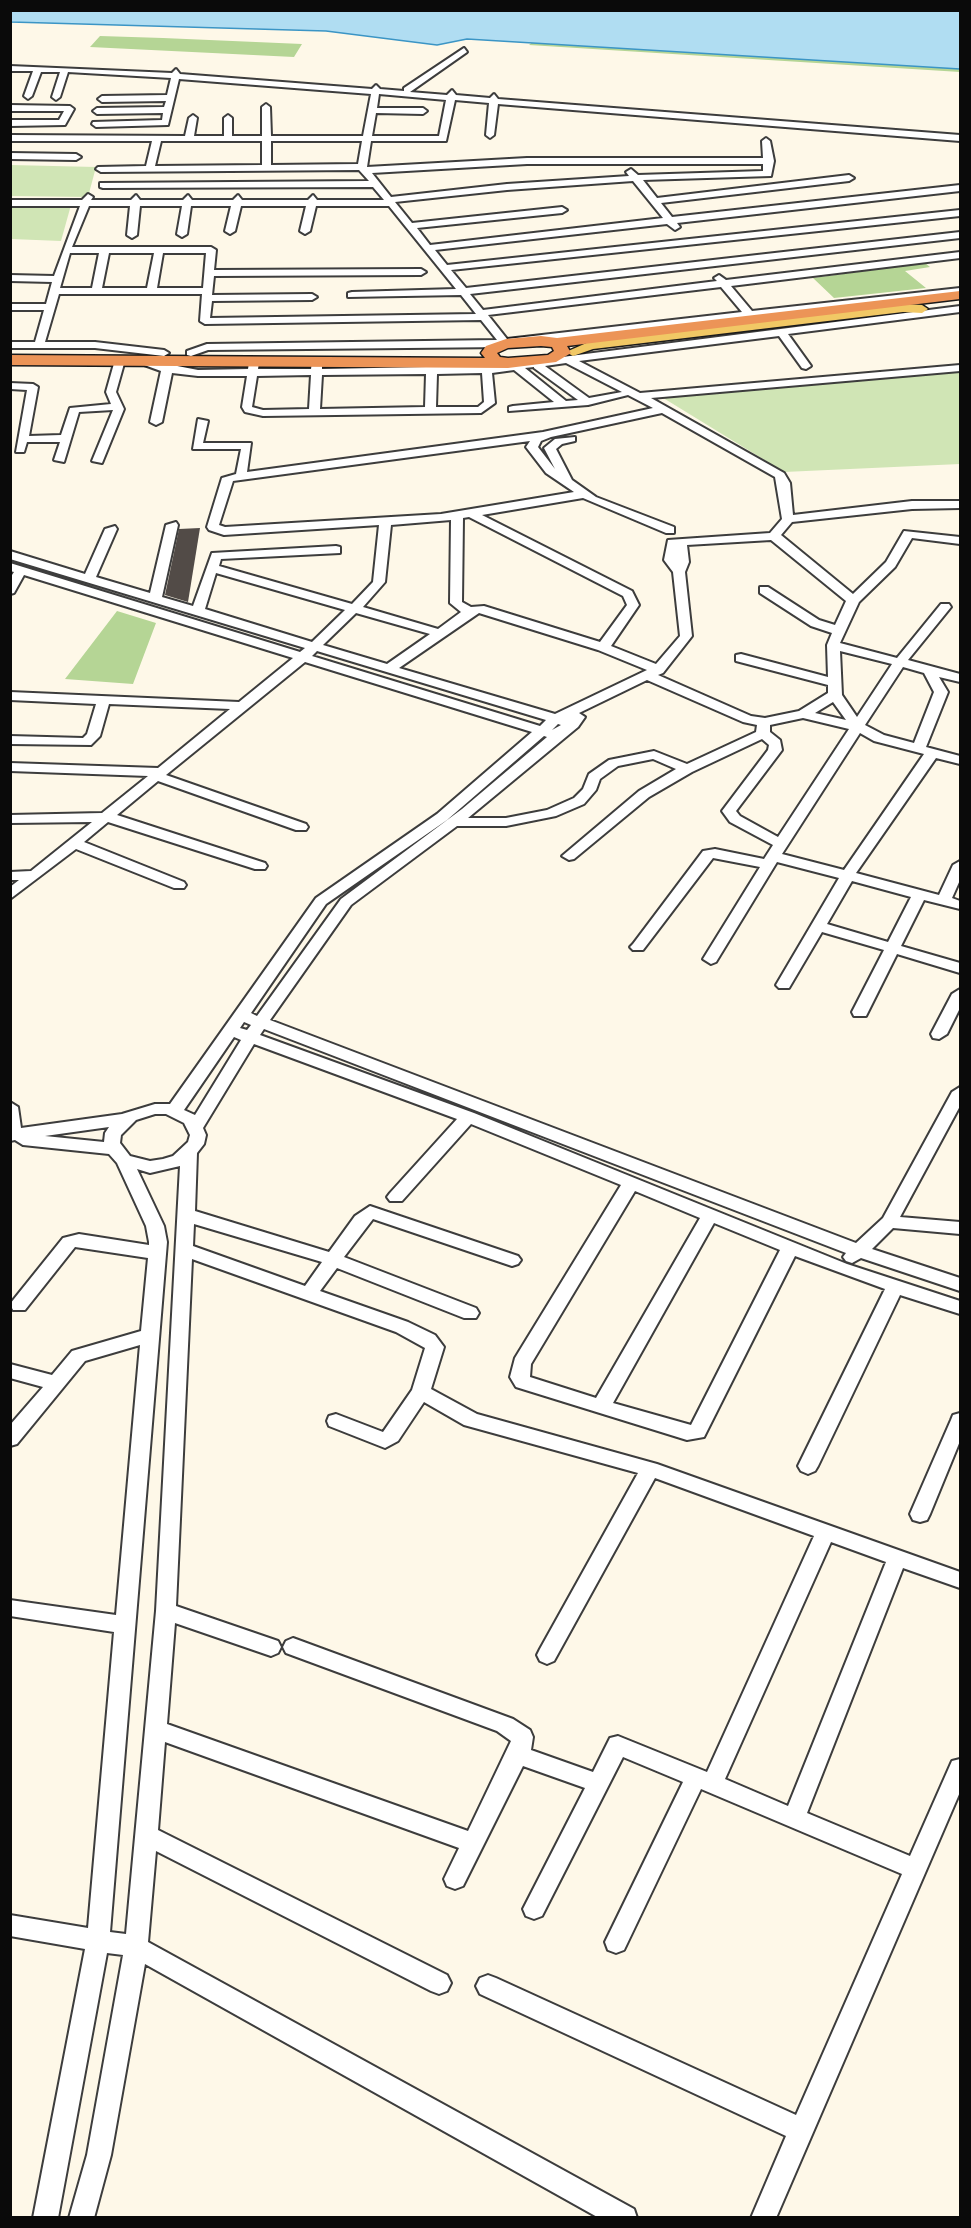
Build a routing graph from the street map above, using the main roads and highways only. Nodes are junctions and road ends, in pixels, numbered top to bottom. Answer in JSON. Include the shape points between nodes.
{"nodes":[{"id":1,"x":960,"y":293,"type":"edge"},
{"id":2,"x":960,"y":304,"type":"edge"},
{"id":3,"x":923,"y":306,"type":"junction"},
{"id":4,"x":10,"y":351,"type":"edge"},
{"id":5,"x":431,"y":358,"type":"junction"},
{"id":6,"x":10,"y":360,"type":"edge"}],
"edges":[{"from":1,"to":3,"type":"highway"},
{"from":2,"to":3,"type":"highway"},
{"from":3,"to":5,"type":"highway","via":[[559,355],[541,341],[496,355]]},
{"from":4,"to":5,"type":"highway","via":[[358,350]]},
{"from":5,"to":6,"type":"highway","via":[[316,367]]}]}
